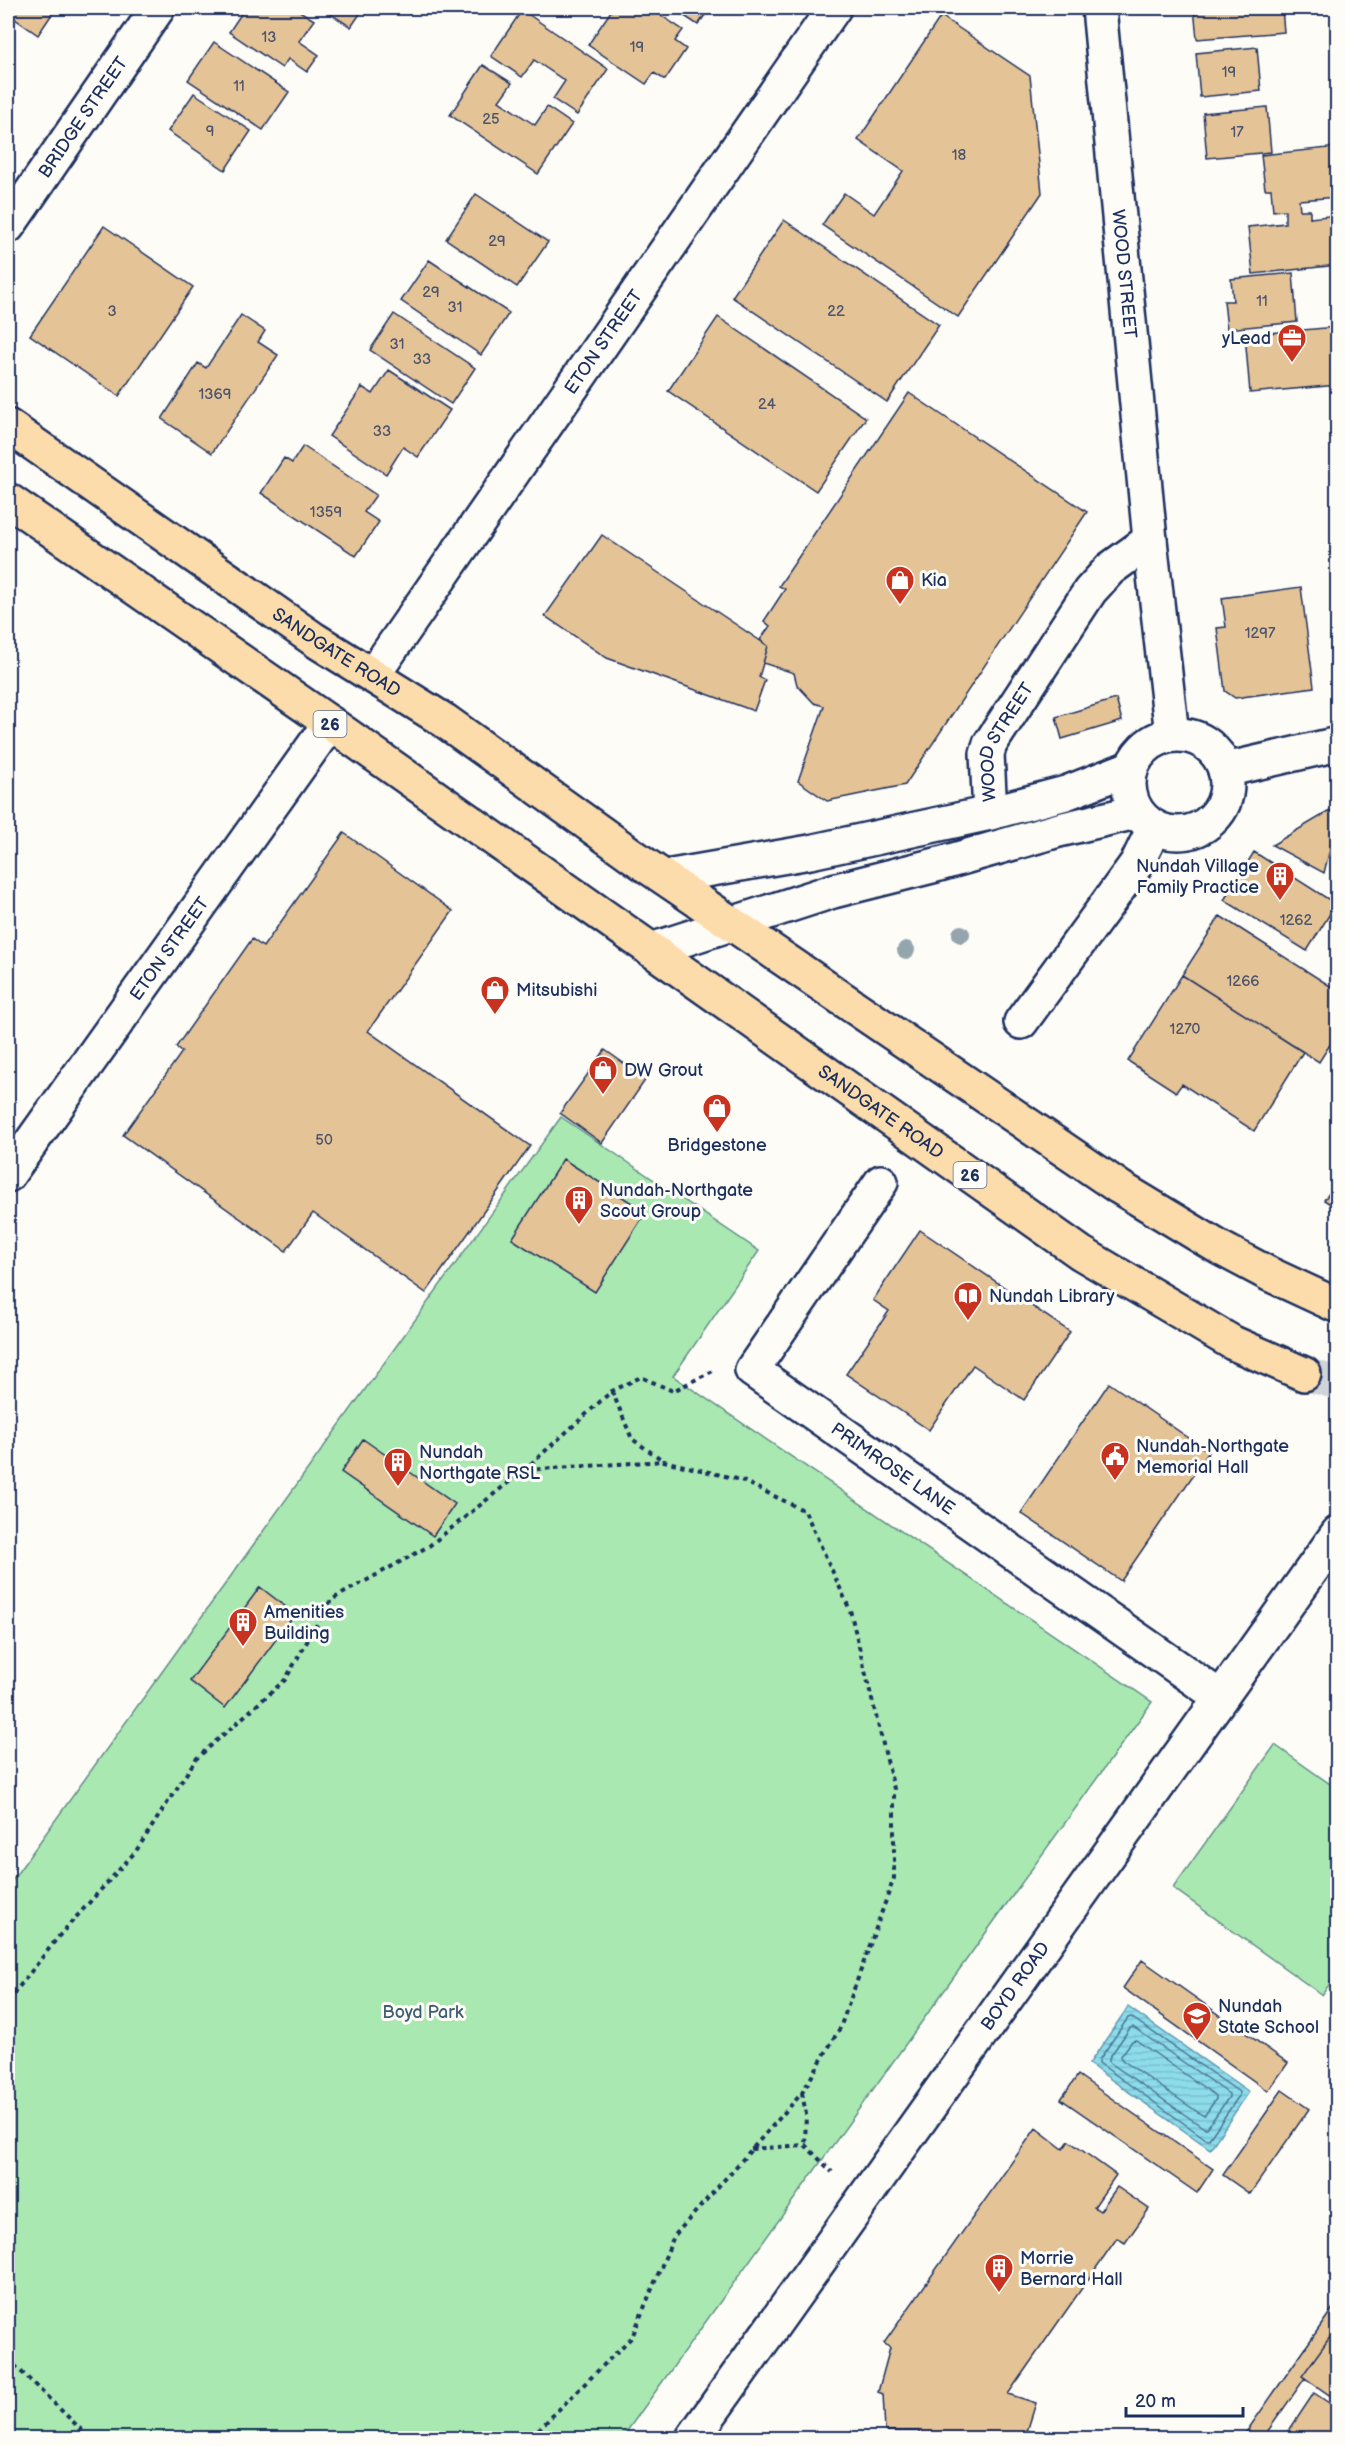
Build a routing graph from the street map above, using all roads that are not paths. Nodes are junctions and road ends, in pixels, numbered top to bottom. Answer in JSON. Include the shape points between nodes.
{"nodes":[{"id":1,"x":158,"y":8,"type":"edge"},
{"id":2,"x":834,"y":8,"type":"edge"},
{"id":3,"x":1099,"y":8,"type":"edge"},
{"id":4,"x":8,"y":225,"type":"edge"},
{"id":5,"x":8,"y":426,"type":"edge"},
{"id":6,"x":8,"y":500,"type":"edge"},
{"id":7,"x":1150,"y":540,"type":"junction"},
{"id":8,"x":373,"y":675,"type":"junction"},
{"id":9,"x":330,"y":723,"type":"junction"},
{"id":10,"x":1172,"y":735,"type":"junction"},
{"id":11,"x":1338,"y":744,"type":"edge"},
{"id":12,"x":1130,"y":768,"type":"junction"},
{"id":13,"x":1226,"y":770,"type":"junction"},
{"id":14,"x":990,"y":813,"type":"junction"},
{"id":15,"x":1145,"y":820,"type":"junction"},
{"id":16,"x":666,"y":878,"type":"junction"},
{"id":17,"x":734,"y":924,"type":"junction"},
{"id":18,"x":651,"y":950,"type":"junction"},
{"id":19,"x":1021,"y":1022,"type":"dead end"},
{"id":20,"x":8,"y":1175,"type":"edge"},
{"id":21,"x":881,"y":1182,"type":"dead end"},
{"id":22,"x":1338,"y":1306,"type":"edge"},
{"id":23,"x":1304,"y":1374,"type":"tunnel mouth"},
{"id":24,"x":1338,"y":1533,"type":"edge"},
{"id":25,"x":1220,"y":1697,"type":"junction"},
{"id":26,"x":693,"y":2439,"type":"edge"}],
"edges":[{"from":1,"to":4,"type":"street","name":"BRIDGE STREET"},
{"from":2,"to":8,"type":"street","name":"ETON STREET"},
{"from":3,"to":7,"type":"street","name":"WOOD STREET"},
{"from":5,"to":8,"type":"highway","name":"SANDGATE ROAD","via":[[315,640]]},
{"from":6,"to":9,"type":"highway","name":"SANDGATE ROAD","number":"26"},
{"from":7,"to":10,"type":"street","name":"WOOD STREET"},
{"from":7,"to":14,"type":"street","name":"WOOD STREET","via":[[1110,569],[1090,591],[990,744]]},
{"from":8,"to":16,"type":"highway","name":"SANDGATE ROAD","via":[[445,721]]},
{"from":9,"to":18,"type":"highway","name":"SANDGATE ROAD","number":"26"},
{"from":9,"to":20,"type":"street","name":"ETON STREET"},
{"from":10,"to":12,"type":"street","via":[[1146,745]]},
{"from":10,"to":13,"type":"street","via":[[1190,735],[1205,742]]},
{"from":11,"to":13,"type":"street"},
{"from":12,"to":14,"type":"street","via":[[1066,793]]},
{"from":12,"to":15,"type":"street","via":[[1129,791]]},
{"from":13,"to":15,"type":"street","via":[[1228,787],[1224,803],[1202,827],[1170,834]]},
{"from":14,"to":16,"type":"street"},
{"from":15,"to":17,"type":"street","via":[[1059,830],[833,891]]},
{"from":15,"to":19,"type":"street","via":[[1132,870]]},
{"from":16,"to":17,"type":"highway","name":"SANDGATE ROAD"},
{"from":17,"to":18,"type":"street"},
{"from":17,"to":22,"type":"highway","name":"SANDGATE ROAD","via":[[1119,1187],[1230,1253]]},
{"from":18,"to":23,"type":"highway","name":"SANDGATE ROAD","number":"26","via":[[1081,1253],[1233,1343]]},
{"from":21,"to":25,"type":"street","name":"PRIMROSE LANE","via":[[752,1370]]},
{"from":24,"to":25,"type":"street","name":"BOYD ROAD"},
{"from":25,"to":26,"type":"street","name":"BOYD ROAD"}]}
